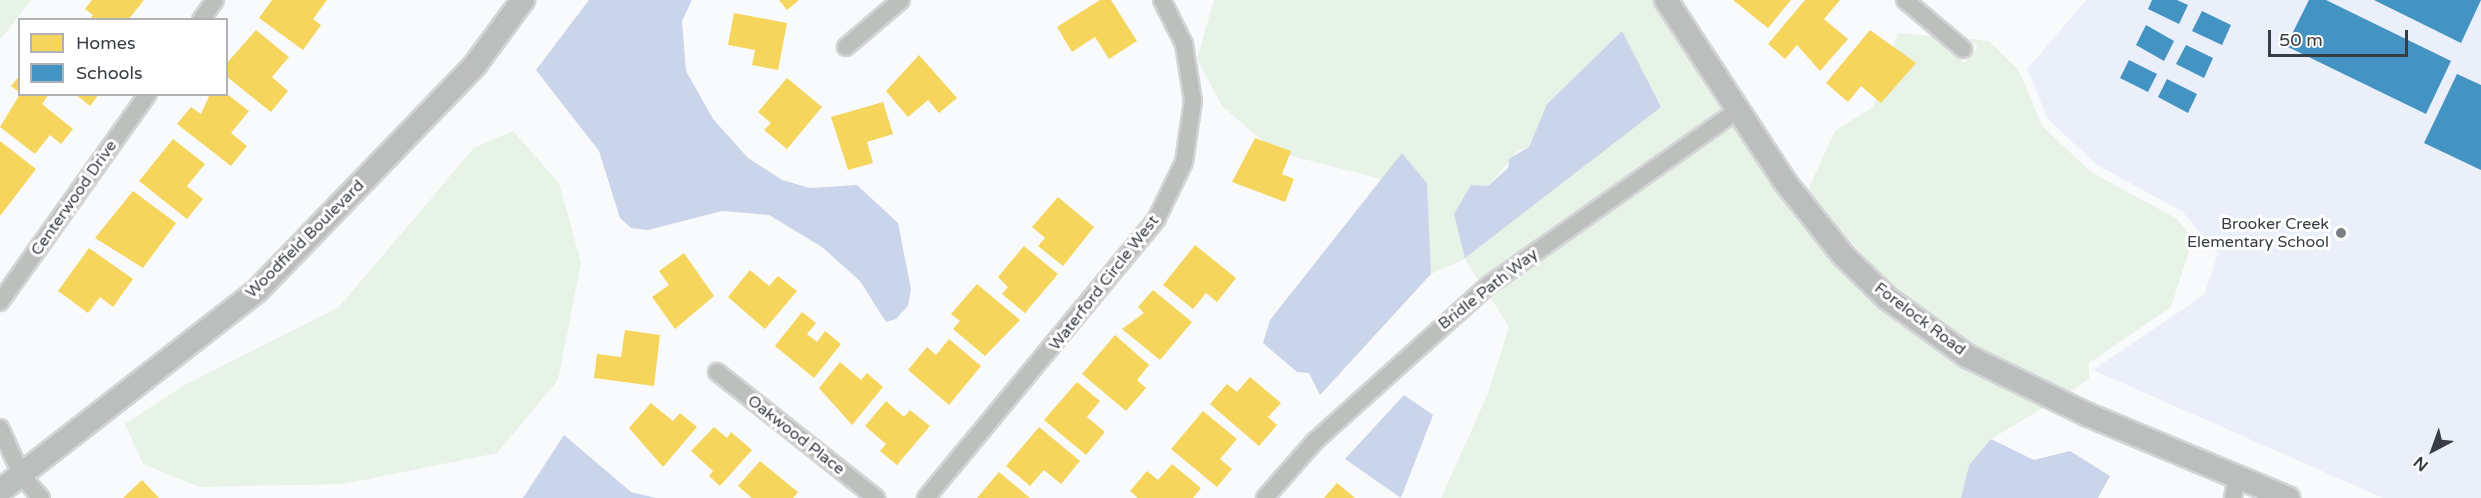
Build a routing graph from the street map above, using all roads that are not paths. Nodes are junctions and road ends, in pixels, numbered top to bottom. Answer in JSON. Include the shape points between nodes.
{"nodes":[{"id":1,"x":215,"y":0,"type":"edge"},
{"id":2,"x":523,"y":0,"type":"edge"},
{"id":3,"x":901,"y":0,"type":"edge"},
{"id":4,"x":1162,"y":0,"type":"edge"},
{"id":5,"x":1666,"y":0,"type":"edge"},
{"id":6,"x":1905,"y":0,"type":"edge"},
{"id":7,"x":202,"y":18,"type":"edge"},
{"id":8,"x":846,"y":46,"type":"dead end"},
{"id":9,"x":1964,"y":49,"type":"dead end"},
{"id":10,"x":147,"y":96,"type":"edge"},
{"id":11,"x":1737,"y":111,"type":"junction"},
{"id":12,"x":0,"y":302,"type":"edge"},
{"id":13,"x":717,"y":372,"type":"dead end"},
{"id":14,"x":0,"y":428,"type":"edge"},
{"id":15,"x":2237,"y":475,"type":"junction"},
{"id":16,"x":22,"y":476,"type":"junction"},
{"id":17,"x":0,"y":491,"type":"edge"},
{"id":18,"x":40,"y":498,"type":"edge"},
{"id":19,"x":876,"y":498,"type":"edge"},
{"id":20,"x":926,"y":498,"type":"edge"},
{"id":21,"x":1265,"y":498,"type":"edge"},
{"id":22,"x":2233,"y":498,"type":"edge"},
{"id":23,"x":2288,"y":498,"type":"edge"}],
"edges":[{"from":1,"to":7,"type":"street"},
{"from":2,"to":16,"type":"street","name":"Woodfield Boulevard","via":[[475,65],[258,290]]},
{"from":3,"to":8,"type":"street"},
{"from":4,"to":20,"type":"street","name":"Waterford Circle West","via":[[1184,44],[1193,101],[1184,162],[1156,220]]},
{"from":5,"to":11,"type":"street","name":"Forelock Road"},
{"from":6,"to":9,"type":"street"},
{"from":10,"to":12,"type":"street","name":"Centerwood Drive"},
{"from":11,"to":15,"type":"street","name":"Forelock Road","via":[[1836,246],[1887,298],[1967,356],[2086,414]]},
{"from":11,"to":21,"type":"street","name":"Bridle Path Way","via":[[1489,285],[1315,441]]},
{"from":13,"to":19,"type":"street","name":"Oakwood Place"},
{"from":14,"to":16,"type":"street"},
{"from":15,"to":22,"type":"street"},
{"from":15,"to":23,"type":"street","name":"Forelock Road"},
{"from":16,"to":17,"type":"street","name":"Woodfield Boulevard"},
{"from":16,"to":18,"type":"street"}]}
